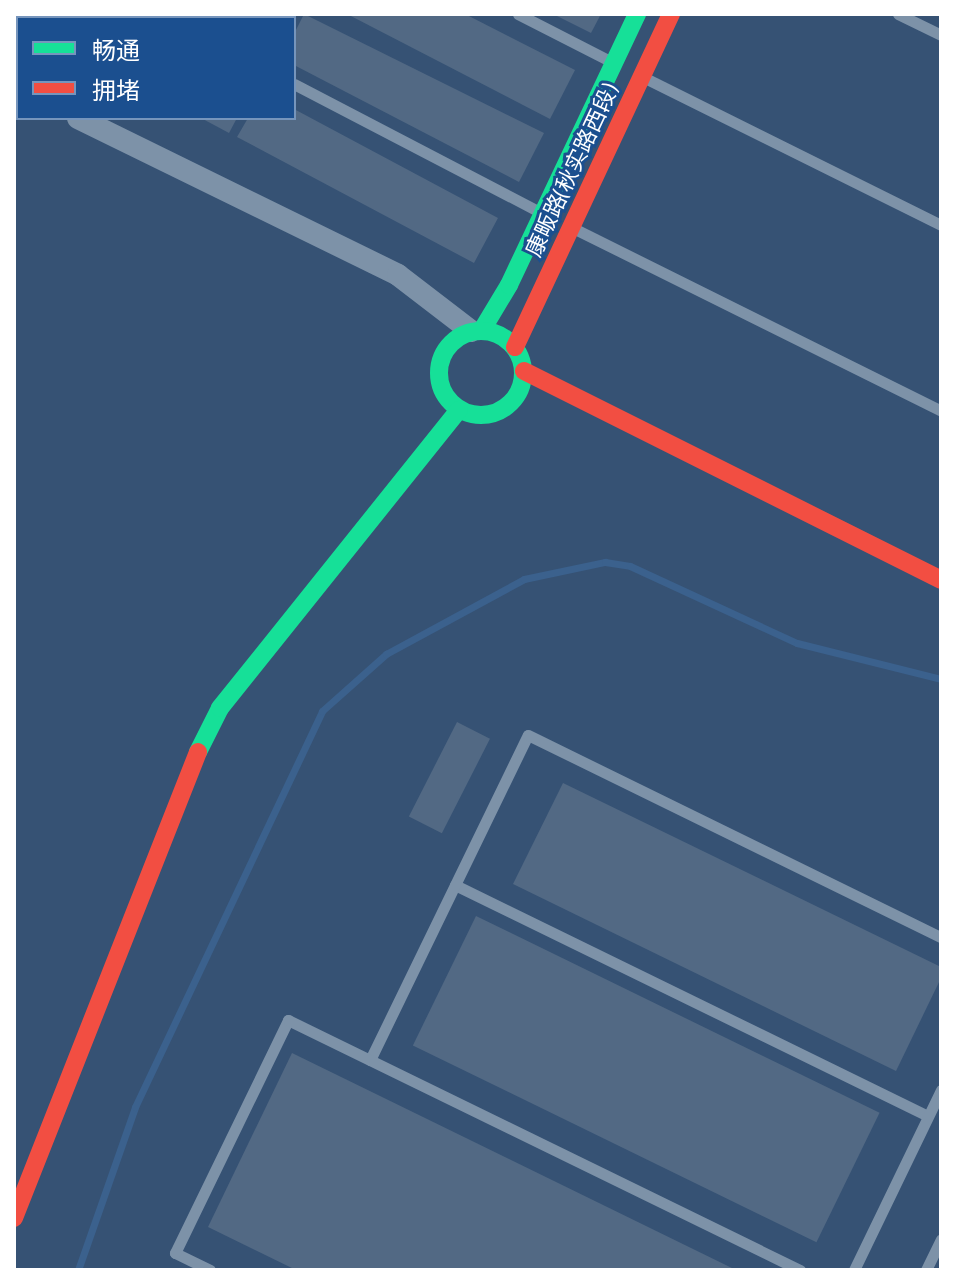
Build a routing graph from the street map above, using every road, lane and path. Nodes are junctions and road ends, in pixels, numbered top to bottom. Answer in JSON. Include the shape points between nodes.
{"nodes":[{"id":1,"x":518,"y":14,"type":"edge"},
{"id":2,"x":637,"y":14,"type":"edge"},
{"id":3,"x":671,"y":14,"type":"edge"},
{"id":4,"x":898,"y":14,"type":"edge"},
{"id":5,"x":941,"y":35,"type":"edge"},
{"id":6,"x":614,"y":63,"type":"junction"},
{"id":7,"x":641,"y":76,"type":"junction"},
{"id":8,"x":296,"y":85,"type":"edge"},
{"id":9,"x":82,"y":120,"type":"edge"},
{"id":10,"x":543,"y":213,"type":"junction"},
{"id":11,"x":941,"y":225,"type":"edge"},
{"id":12,"x":570,"y":227,"type":"junction"},
{"id":13,"x":476,"y":331,"type":"junction"},
{"id":14,"x":515,"y":347,"type":"junction"},
{"id":15,"x":524,"y":371,"type":"junction"},
{"id":16,"x":459,"y":410,"type":"junction"},
{"id":17,"x":941,"y":411,"type":"edge"},
{"id":18,"x":941,"y":580,"type":"edge"},
{"id":19,"x":455,"y":885,"type":"junction"},
{"id":20,"x":941,"y":937,"type":"edge"},
{"id":21,"x":370,"y":1060,"type":"junction"},
{"id":22,"x":941,"y":1090,"type":"edge"},
{"id":23,"x":928,"y":1116,"type":"junction"},
{"id":24,"x":14,"y":1218,"type":"edge"},
{"id":25,"x":941,"y":1239,"type":"edge"},
{"id":26,"x":210,"y":1270,"type":"edge"},
{"id":27,"x":800,"y":1270,"type":"edge"},
{"id":28,"x":854,"y":1270,"type":"edge"},
{"id":29,"x":926,"y":1270,"type":"edge"}],
"edges":[{"from":1,"to":6,"type":"lane"},
{"from":2,"to":6,"type":"street","name":"康畈路(秋实路西段)"},
{"from":3,"to":7,"type":"street","name":"康畈路(秋实路西段)"},
{"from":4,"to":5,"type":"lane"},
{"from":6,"to":7,"type":"lane"},
{"from":6,"to":10,"type":"street","name":"康畈路(秋实路西段)"},
{"from":7,"to":11,"type":"lane"},
{"from":7,"to":12,"type":"street","name":"康畈路(秋实路西段)"},
{"from":8,"to":10,"type":"lane"},
{"from":9,"to":13,"type":"street","via":[[398,275]]},
{"from":10,"to":12,"type":"lane"},
{"from":10,"to":13,"type":"street","name":"康畈路(秋实路西段)"},
{"from":12,"to":14,"type":"street","name":"康畈路(秋实路西段)"},
{"from":12,"to":17,"type":"lane"},
{"from":13,"to":14,"type":"street"},
{"from":13,"to":16,"type":"street","via":[[444,351],[439,372],[443,392]]},
{"from":14,"to":15,"type":"street"},
{"from":15,"to":16,"type":"street","via":[[517,396],[497,413],[471,415]]},
{"from":15,"to":18,"type":"street"},
{"from":16,"to":24,"type":"street","via":[[249,666],[213,720]]},
{"from":19,"to":20,"type":"lane","via":[[528,735]]},
{"from":19,"to":21,"type":"lane"},
{"from":19,"to":23,"type":"lane"},
{"from":21,"to":26,"type":"lane","via":[[288,1020],[175,1253]]},
{"from":21,"to":27,"type":"lane"},
{"from":22,"to":23,"type":"lane"},
{"from":23,"to":28,"type":"lane"},
{"from":25,"to":29,"type":"lane"}]}
